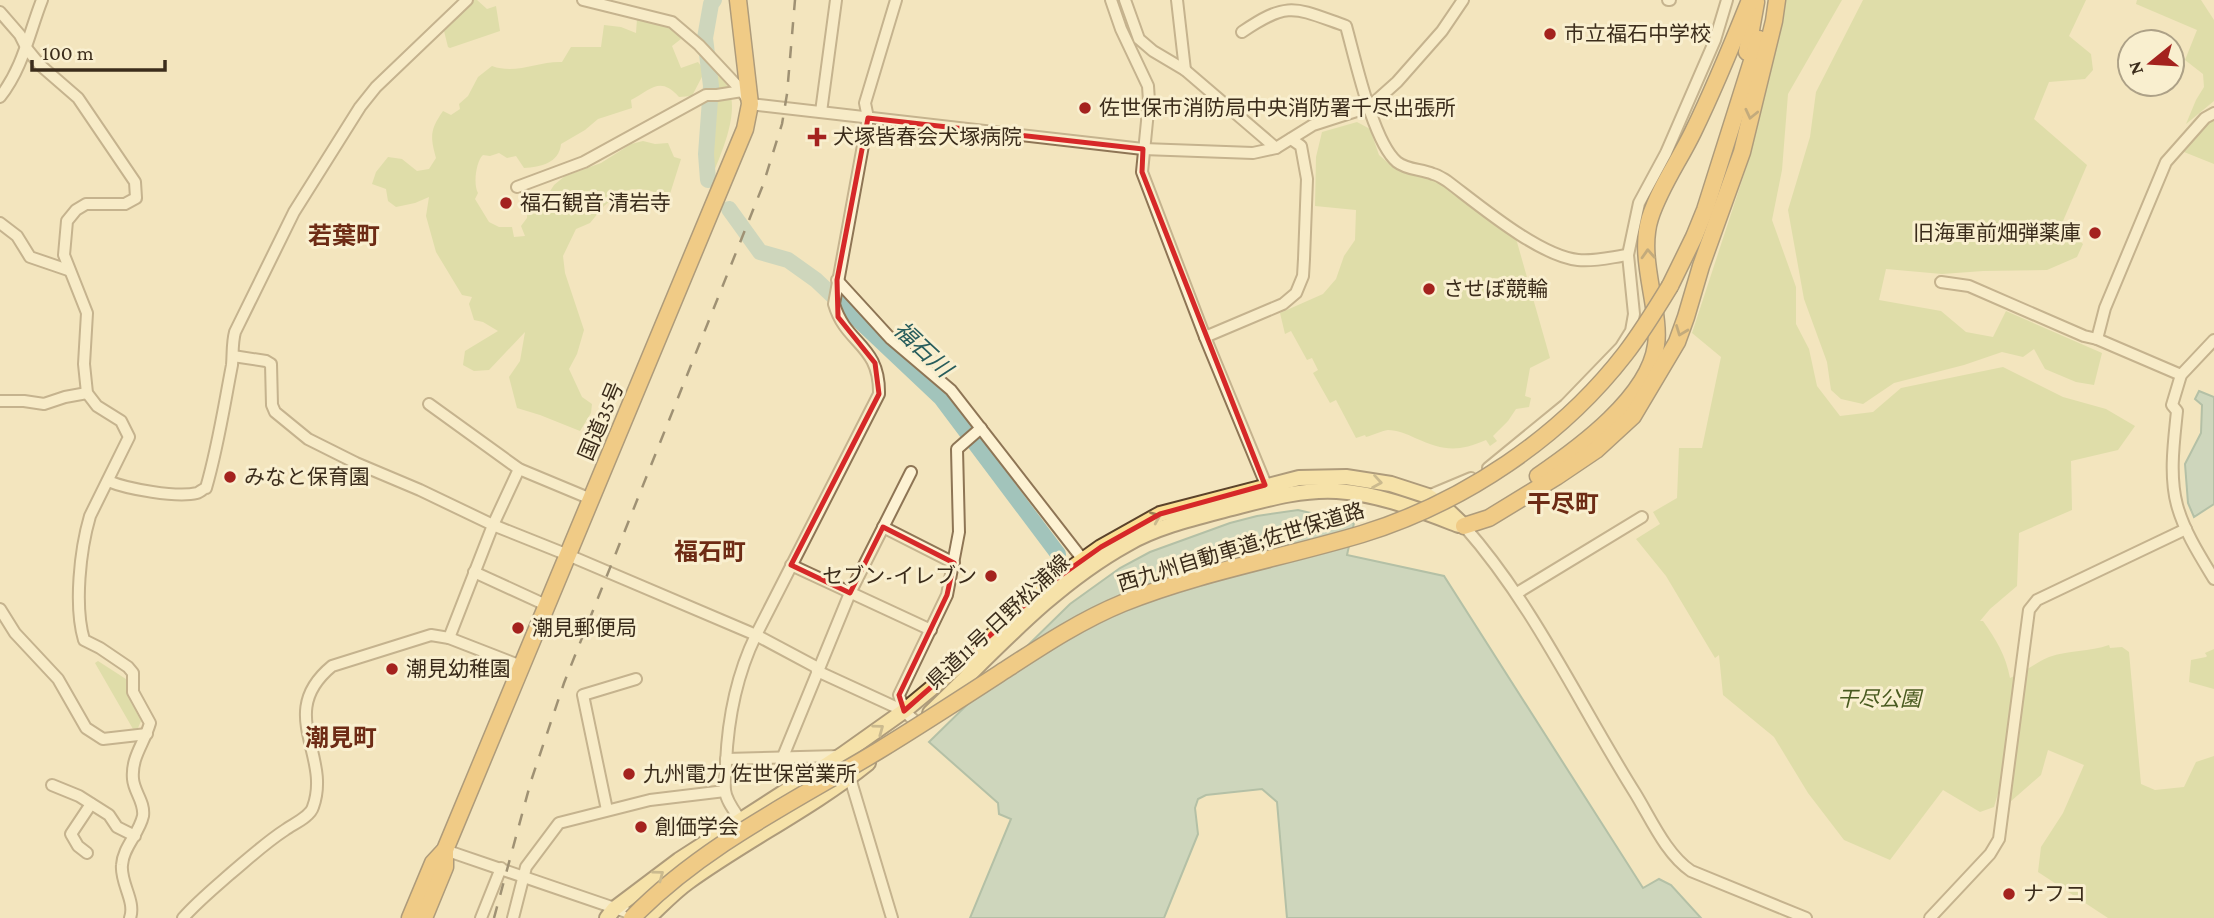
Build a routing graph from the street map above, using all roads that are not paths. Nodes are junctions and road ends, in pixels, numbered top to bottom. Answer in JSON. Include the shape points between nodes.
{"nodes":[{"id":1,"x":42,"y":0,"type":"edge"},
{"id":2,"x":467,"y":0,"type":"edge"},
{"id":3,"x":583,"y":0,"type":"edge"},
{"id":4,"x":738,"y":0,"type":"edge"},
{"id":5,"x":836,"y":0,"type":"edge"},
{"id":6,"x":896,"y":0,"type":"edge"},
{"id":7,"x":1111,"y":0,"type":"edge"},
{"id":8,"x":1125,"y":0,"type":"edge"},
{"id":9,"x":1177,"y":0,"type":"edge"},
{"id":10,"x":1463,"y":0,"type":"edge"},
{"id":11,"x":1727,"y":0,"type":"edge"},
{"id":12,"x":1750,"y":0,"type":"edge"},
{"id":13,"x":1757,"y":0,"type":"edge"},
{"id":14,"x":1771,"y":0,"type":"edge"},
{"id":15,"x":1777,"y":0,"type":"edge"},
{"id":16,"x":0,"y":12,"type":"edge"},
{"id":17,"x":1242,"y":32,"type":"dead end"},
{"id":18,"x":27,"y":49,"type":"junction"},
{"id":19,"x":1185,"y":70,"type":"junction"},
{"id":20,"x":0,"y":97,"type":"edge"},
{"id":21,"x":746,"y":97,"type":"junction"},
{"id":22,"x":1368,"y":107,"type":"junction"},
{"id":23,"x":1736,"y":110,"type":"junction"},
{"id":24,"x":821,"y":112,"type":"junction"},
{"id":25,"x":2214,"y":113,"type":"edge"},
{"id":26,"x":869,"y":118,"type":"junction"},
{"id":27,"x":1291,"y":139,"type":"junction"},
{"id":28,"x":1276,"y":148,"type":"junction"},
{"id":29,"x":1143,"y":149,"type":"junction"},
{"id":30,"x":517,"y":187,"type":"dead end"},
{"id":31,"x":0,"y":223,"type":"edge"},
{"id":32,"x":1628,"y":255,"type":"junction"},
{"id":33,"x":68,"y":270,"type":"junction"},
{"id":34,"x":837,"y":280,"type":"junction"},
{"id":35,"x":1941,"y":282,"type":"dead end"},
{"id":36,"x":1205,"y":337,"type":"junction"},
{"id":37,"x":2098,"y":339,"type":"junction"},
{"id":38,"x":2214,"y":340,"type":"edge"},
{"id":39,"x":233,"y":356,"type":"junction"},
{"id":40,"x":2181,"y":374,"type":"junction"},
{"id":41,"x":87,"y":393,"type":"junction"},
{"id":42,"x":0,"y":401,"type":"edge"},
{"id":43,"x":429,"y":404,"type":"dead end"},
{"id":44,"x":979,"y":430,"type":"junction"},
{"id":45,"x":519,"y":469,"type":"junction"},
{"id":46,"x":911,"y":472,"type":"dead end"},
{"id":47,"x":108,"y":481,"type":"junction"},
{"id":48,"x":1268,"y":491,"type":"junction"},
{"id":49,"x":1429,"y":496,"type":"junction"},
{"id":50,"x":591,"y":499,"type":"junction"},
{"id":51,"x":1642,"y":517,"type":"dead end"},
{"id":52,"x":493,"y":525,"type":"junction"},
{"id":53,"x":1464,"y":526,"type":"junction"},
{"id":54,"x":883,"y":527,"type":"junction"},
{"id":55,"x":2186,"y":529,"type":"junction"},
{"id":56,"x":568,"y":555,"type":"junction"},
{"id":57,"x":954,"y":563,"type":"junction"},
{"id":58,"x":1085,"y":563,"type":"junction"},
{"id":59,"x":792,"y":565,"type":"junction"},
{"id":60,"x":474,"y":572,"type":"junction"},
{"id":61,"x":2214,"y":579,"type":"edge"},
{"id":62,"x":850,"y":593,"type":"junction"},
{"id":63,"x":1517,"y":593,"type":"junction"},
{"id":64,"x":545,"y":605,"type":"junction"},
{"id":65,"x":0,"y":609,"type":"edge"},
{"id":66,"x":931,"y":630,"type":"junction"},
{"id":67,"x":756,"y":635,"type":"junction"},
{"id":68,"x":449,"y":638,"type":"junction"},
{"id":69,"x":521,"y":666,"type":"junction"},
{"id":70,"x":817,"y":671,"type":"junction"},
{"id":71,"x":636,"y":680,"type":"dead end"},
{"id":72,"x":904,"y":711,"type":"junction"},
{"id":73,"x":918,"y":724,"type":"junction"},
{"id":74,"x":147,"y":734,"type":"junction"},
{"id":75,"x":842,"y":755,"type":"junction"},
{"id":76,"x":726,"y":759,"type":"junction"},
{"id":77,"x":782,"y":759,"type":"junction"},
{"id":78,"x":850,"y":778,"type":"junction"},
{"id":79,"x":52,"y":785,"type":"dead end"},
{"id":80,"x":725,"y":791,"type":"junction"},
{"id":81,"x":91,"y":804,"type":"junction"},
{"id":82,"x":607,"y":810,"type":"junction"},
{"id":83,"x":741,"y":820,"type":"junction"},
{"id":84,"x":135,"y":836,"type":"junction"},
{"id":85,"x":753,"y":838,"type":"junction"},
{"id":86,"x":445,"y":850,"type":"junction"},
{"id":87,"x":87,"y":853,"type":"dead end"},
{"id":88,"x":501,"y":868,"type":"junction"},
{"id":89,"x":523,"y":877,"type":"junction"},
{"id":90,"x":610,"y":914,"type":"edge"},
{"id":91,"x":130,"y":918,"type":"edge"},
{"id":92,"x":183,"y":918,"type":"edge"},
{"id":93,"x":410,"y":918,"type":"edge"},
{"id":94,"x":424,"y":918,"type":"edge"},
{"id":95,"x":481,"y":918,"type":"edge"},
{"id":96,"x":513,"y":918,"type":"edge"},
{"id":97,"x":632,"y":918,"type":"edge"},
{"id":98,"x":646,"y":918,"type":"edge"},
{"id":99,"x":892,"y":918,"type":"edge"},
{"id":100,"x":1806,"y":918,"type":"edge"},
{"id":101,"x":1930,"y":918,"type":"edge"}],
"edges":[{"from":1,"to":18,"type":"street"},
{"from":2,"to":39,"type":"street","via":[[360,107],[294,212],[235,332]]},
{"from":3,"to":21,"type":"street","via":[[672,22]]},
{"from":4,"to":21,"type":"highway","name":"国道35号"},
{"from":5,"to":24,"type":"street"},
{"from":6,"to":26,"type":"street","via":[[865,103]]},
{"from":7,"to":29,"type":"street","via":[[1148,86]]},
{"from":8,"to":19,"type":"street","via":[[1139,39]]},
{"from":9,"to":19,"type":"street"},
{"from":10,"to":22,"type":"street","via":[[1397,82]]},
{"from":11,"to":32,"type":"street","via":[[1715,40],[1639,203]]},
{"from":53,"to":12,"type":"highway","one_way":true,"via":[[1481,509],[1531,481],[1588,438],[1645,377],[1656,346],[1647,258],[1649,219],[1714,90]]},
{"from":13,"to":23,"type":"highway","name":"西九州自動車道;佐世保道路"},
{"from":14,"to":23,"type":"highway","name":"西九州自動車道;佐世保道路"},
{"from":15,"to":53,"type":"highway","one_way":true,"via":[[1742,152],[1682,330],[1658,375],[1633,416],[1596,450],[1489,518]]},
{"from":16,"to":18,"type":"street"},
{"from":17,"to":22,"type":"street","via":[[1275,12],[1293,8],[1346,26]]},
{"from":18,"to":20,"type":"street"},
{"from":18,"to":33,"type":"street","via":[[78,98],[135,182],[136,198],[125,204],[86,204],[67,221],[64,255]]},
{"from":19,"to":28,"type":"street"},
{"from":21,"to":24,"type":"street"},
{"from":21,"to":30,"type":"street","via":[[711,95],[584,162]]},
{"from":21,"to":50,"type":"highway","name":"国道35号","via":[[745,128],[732,163]]},
{"from":22,"to":27,"type":"street","via":[[1313,125]]},
{"from":22,"to":32,"type":"street","via":[[1397,162],[1447,181],[1531,241],[1578,260]]},
{"from":23,"to":97,"type":"highway","name":"西九州自動車道;佐世保道路","bridge":true,"via":[[1695,237],[1670,286],[1630,348],[1587,396],[1524,451],[1440,503],[1365,533],[1167,587],[1078,625],[719,845]]},
{"from":24,"to":26,"type":"street"},
{"from":25,"to":37,"type":"street","via":[[2166,162],[2105,308]]},
{"from":26,"to":29,"type":"street"},
{"from":26,"to":34,"type":"street"},
{"from":27,"to":28,"type":"street"},
{"from":27,"to":36,"type":"street","via":[[1301,146],[1307,179],[1304,268],[1296,293],[1283,304]]},
{"from":28,"to":29,"type":"street","via":[[1253,153]]},
{"from":29,"to":36,"type":"street","via":[[1142,172]]},
{"from":31,"to":33,"type":"street","via":[[17,236],[30,257]]},
{"from":32,"to":49,"type":"street","via":[[1633,314],[1631,331],[1620,347],[1565,405],[1516,447],[1482,472]]},
{"from":33,"to":41,"type":"street","via":[[87,313]]},
{"from":34,"to":44,"type":"street","via":[[891,339],[951,390]]},
{"from":34,"to":59,"type":"street","via":[[834,304],[838,317],[875,363],[879,394]]},
{"from":35,"to":37,"type":"street","via":[[1969,286]]},
{"from":36,"to":48,"type":"street"},
{"from":37,"to":40,"type":"street"},
{"from":38,"to":40,"type":"street"},
{"from":39,"to":47,"type":"street","via":[[206,488],[197,493],[160,493]]},
{"from":39,"to":52,"type":"street","via":[[271,363],[275,412],[308,439]]},
{"from":40,"to":55,"type":"street","via":[[2172,405],[2177,411],[2173,467],[2176,504]]},
{"from":41,"to":42,"type":"street","via":[[44,404]]},
{"from":41,"to":47,"type":"street","via":[[121,422],[129,437]]},
{"from":43,"to":45,"type":"street"},
{"from":44,"to":57,"type":"street","via":[[957,449],[959,532]]},
{"from":44,"to":58,"type":"street"},
{"from":45,"to":50,"type":"street"},
{"from":45,"to":52,"type":"street"},
{"from":46,"to":54,"type":"street"},
{"from":47,"to":74,"type":"street","via":[[86,529],[79,624],[84,640],[133,673],[133,692],[150,723]]},
{"from":48,"to":49,"type":"main road","name":"県道11号 日野松浦線","one_way":true,"via":[[1298,478],[1346,477]]},
{"from":48,"to":53,"type":"main road","name":"県道11号 日野松浦線","via":[[1364,495]]},
{"from":48,"to":58,"type":"main road","name":"県道11号 日野松浦線"},
{"from":49,"to":53,"type":"main road","name":"県道11号 日野松浦線"},
{"from":50,"to":56,"type":"highway","name":"国道35号"},
{"from":51,"to":63,"type":"street"},
{"from":52,"to":56,"type":"street"},
{"from":52,"to":60,"type":"street"},
{"from":53,"to":63,"type":"street"},
{"from":54,"to":57,"type":"street"},
{"from":54,"to":62,"type":"street"},
{"from":55,"to":61,"type":"street"},
{"from":55,"to":101,"type":"street","via":[[2037,600],[2029,610],[1999,839]]},
{"from":56,"to":64,"type":"highway","name":"国道35号"},
{"from":56,"to":67,"type":"street"},
{"from":57,"to":66,"type":"street","via":[[947,595]]},
{"from":58,"to":72,"type":"main road","name":"県道11号 日野松浦線","via":[[1046,586]]},
{"from":58,"to":73,"type":"main road","name":"県道11号 日野松浦線"},
{"from":59,"to":62,"type":"street"},
{"from":59,"to":67,"type":"street"},
{"from":60,"to":64,"type":"street"},
{"from":60,"to":68,"type":"street"},
{"from":62,"to":66,"type":"street"},
{"from":62,"to":70,"type":"street"},
{"from":63,"to":100,"type":"street","via":[[1611,755],[1683,865]]},
{"from":64,"to":69,"type":"highway","name":"国道35号"},
{"from":65,"to":74,"type":"street","via":[[15,633],[58,679],[86,728],[103,739]]},
{"from":66,"to":72,"type":"street","via":[[899,695]]},
{"from":67,"to":70,"type":"street"},
{"from":67,"to":76,"type":"street","via":[[735,691]]},
{"from":68,"to":69,"type":"street"},
{"from":68,"to":92,"type":"street","via":[[431,635],[332,666],[319,677],[305,714],[317,783],[312,811],[272,839]]},
{"from":69,"to":86,"type":"highway","name":"国道35号"},
{"from":70,"to":72,"type":"street"},
{"from":70,"to":77,"type":"street"},
{"from":71,"to":82,"type":"street","via":[[583,695]]},
{"from":72,"to":73,"type":"street"},
{"from":75,"to":72,"type":"main road","name":"県道11号 日野松浦線","one_way":true},
{"from":73,"to":78,"type":"main road","name":"県道11号 日野松浦線"},
{"from":74,"to":84,"type":"street","via":[[133,761],[133,783],[143,804]]},
{"from":75,"to":77,"type":"street"},
{"from":75,"to":83,"type":"main road","name":"県道11号 日野松浦線"},
{"from":76,"to":77,"type":"street"},
{"from":76,"to":80,"type":"street"},
{"from":78,"to":85,"type":"main road","name":"県道11号 日野松浦線"},
{"from":78,"to":99,"type":"street"},
{"from":79,"to":81,"type":"street"},
{"from":80,"to":82,"type":"street"},
{"from":80,"to":83,"type":"street"},
{"from":81,"to":84,"type":"street"},
{"from":81,"to":87,"type":"street","via":[[71,834]]},
{"from":82,"to":89,"type":"street","via":[[559,823]]},
{"from":83,"to":85,"type":"street"},
{"from":90,"to":83,"type":"main road","name":"県道11号 日野松浦線","one_way":true,"via":[[679,860]]},
{"from":84,"to":91,"type":"street","via":[[121,870]]},
{"from":85,"to":98,"type":"main road","name":"県道11号 日野松浦線"},
{"from":86,"to":88,"type":"street"},
{"from":86,"to":93,"type":"highway","name":"国道35号","via":[[433,863]]},
{"from":86,"to":94,"type":"highway","name":"国道35号","via":[[445,867]]},
{"from":88,"to":89,"type":"street"},
{"from":88,"to":95,"type":"street"},
{"from":89,"to":90,"type":"street"},
{"from":89,"to":96,"type":"street"},
{"from":90,"to":98,"type":"street"}]}
